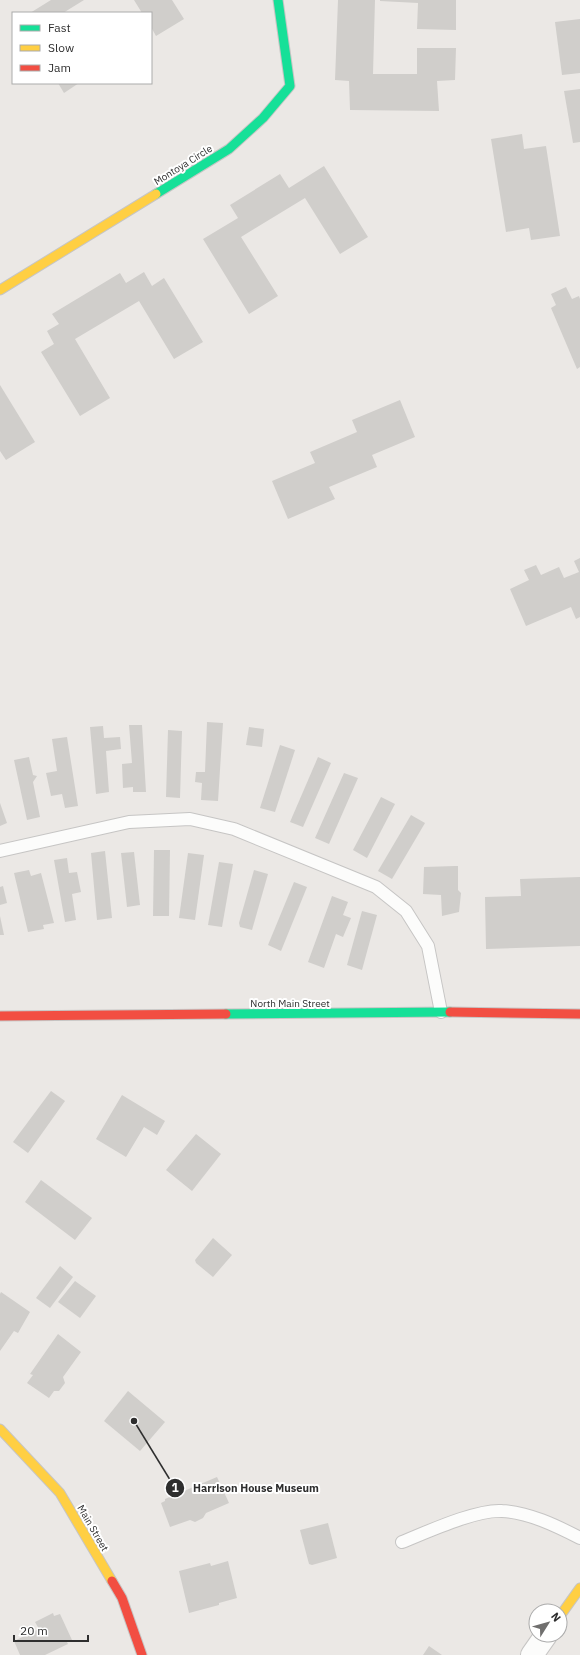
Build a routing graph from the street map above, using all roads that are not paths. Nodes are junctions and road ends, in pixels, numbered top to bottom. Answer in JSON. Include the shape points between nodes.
{"nodes":[{"id":1,"x":278,"y":0,"type":"edge"},
{"id":2,"x":0,"y":290,"type":"edge"},
{"id":3,"x":0,"y":851,"type":"edge"},
{"id":4,"x":441,"y":1012,"type":"junction"},
{"id":5,"x":580,"y":1014,"type":"edge"},
{"id":6,"x":0,"y":1016,"type":"edge"},
{"id":7,"x":0,"y":1429,"type":"edge"},
{"id":8,"x":580,"y":1538,"type":"edge"},
{"id":9,"x":402,"y":1542,"type":"dead end"},
{"id":10,"x":580,"y":1588,"type":"edge"},
{"id":11,"x":568,"y":1605,"type":"edge"},
{"id":12,"x":540,"y":1643,"type":"edge"},
{"id":13,"x":142,"y":1655,"type":"edge"},
{"id":14,"x":532,"y":1655,"type":"edge"}],
"edges":[{"from":1,"to":2,"type":"main road","name":"Montoya Circle","via":[[290,86],[264,118],[229,150]]},
{"from":3,"to":4,"type":"lane","via":[[129,822],[190,819],[234,829],[376,887],[406,911],[428,946]]},
{"from":4,"to":5,"type":"main road","name":"North Main Street"},
{"from":4,"to":6,"type":"main road","name":"North Main Street"},
{"from":7,"to":13,"type":"main road","name":"Main Street","via":[[60,1493],[122,1598]]},
{"from":8,"to":9,"type":"lane","via":[[554,1524],[502,1511],[485,1512]]},
{"from":10,"to":11,"type":"main road"},
{"from":12,"to":14,"type":"street"}]}
